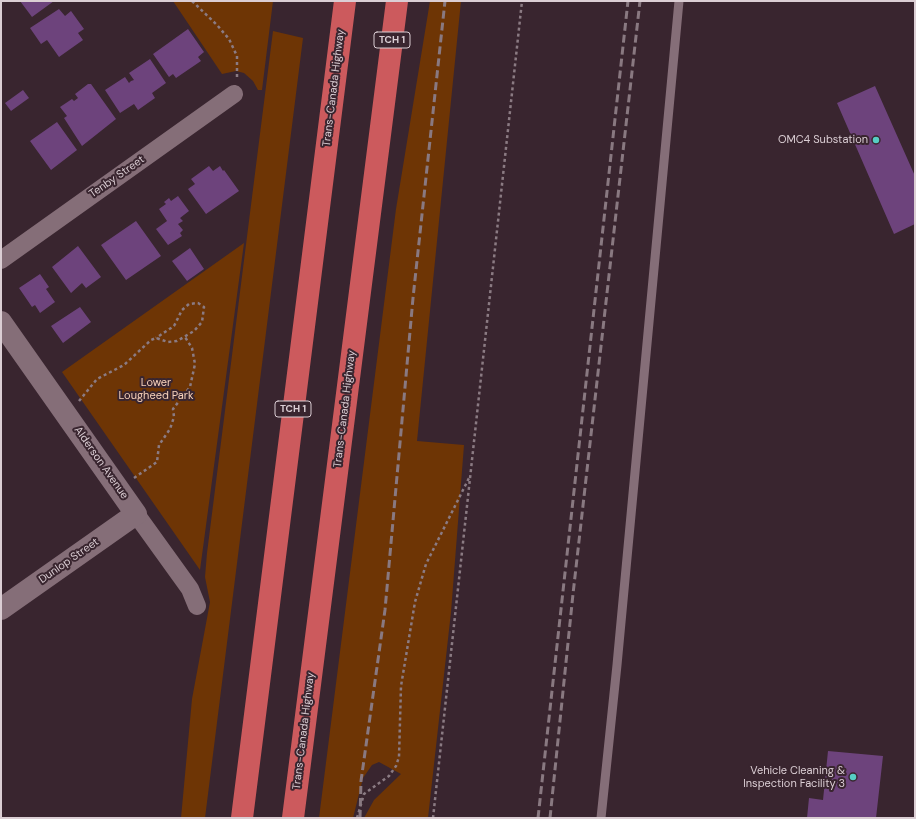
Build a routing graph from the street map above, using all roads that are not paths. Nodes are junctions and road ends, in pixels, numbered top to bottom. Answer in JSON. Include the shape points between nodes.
{"nodes":[{"id":1,"x":345,"y":1,"type":"edge"},
{"id":2,"x":397,"y":1,"type":"edge"},
{"id":3,"x":679,"y":1,"type":"edge"},
{"id":4,"x":234,"y":94,"type":"road end"},
{"id":5,"x":1,"y":260,"type":"edge"},
{"id":6,"x":1,"y":322,"type":"edge"},
{"id":7,"x":136,"y":514,"type":"junction"},
{"id":8,"x":197,"y":606,"type":"dead end"},
{"id":9,"x":1,"y":609,"type":"edge"},
{"id":10,"x":242,"y":818,"type":"edge"},
{"id":11,"x":293,"y":818,"type":"edge"},
{"id":12,"x":601,"y":818,"type":"edge"}],
"edges":[{"from":1,"to":10,"type":"highway","name":"Trans-Canada Highway","number":"TCH 1"},
{"from":2,"to":11,"type":"highway","name":"Trans-Canada Highway","number":"TCH 1"},
{"from":3,"to":12,"type":"lane"},
{"from":4,"to":5,"type":"street","name":"Tenby Street"},
{"from":6,"to":7,"type":"street","name":"Alderson Avenue"},
{"from":7,"to":8,"type":"street","name":"Alderson Avenue","via":[[190,589]]},
{"from":7,"to":9,"type":"street","name":"Dunlop Street"}]}
